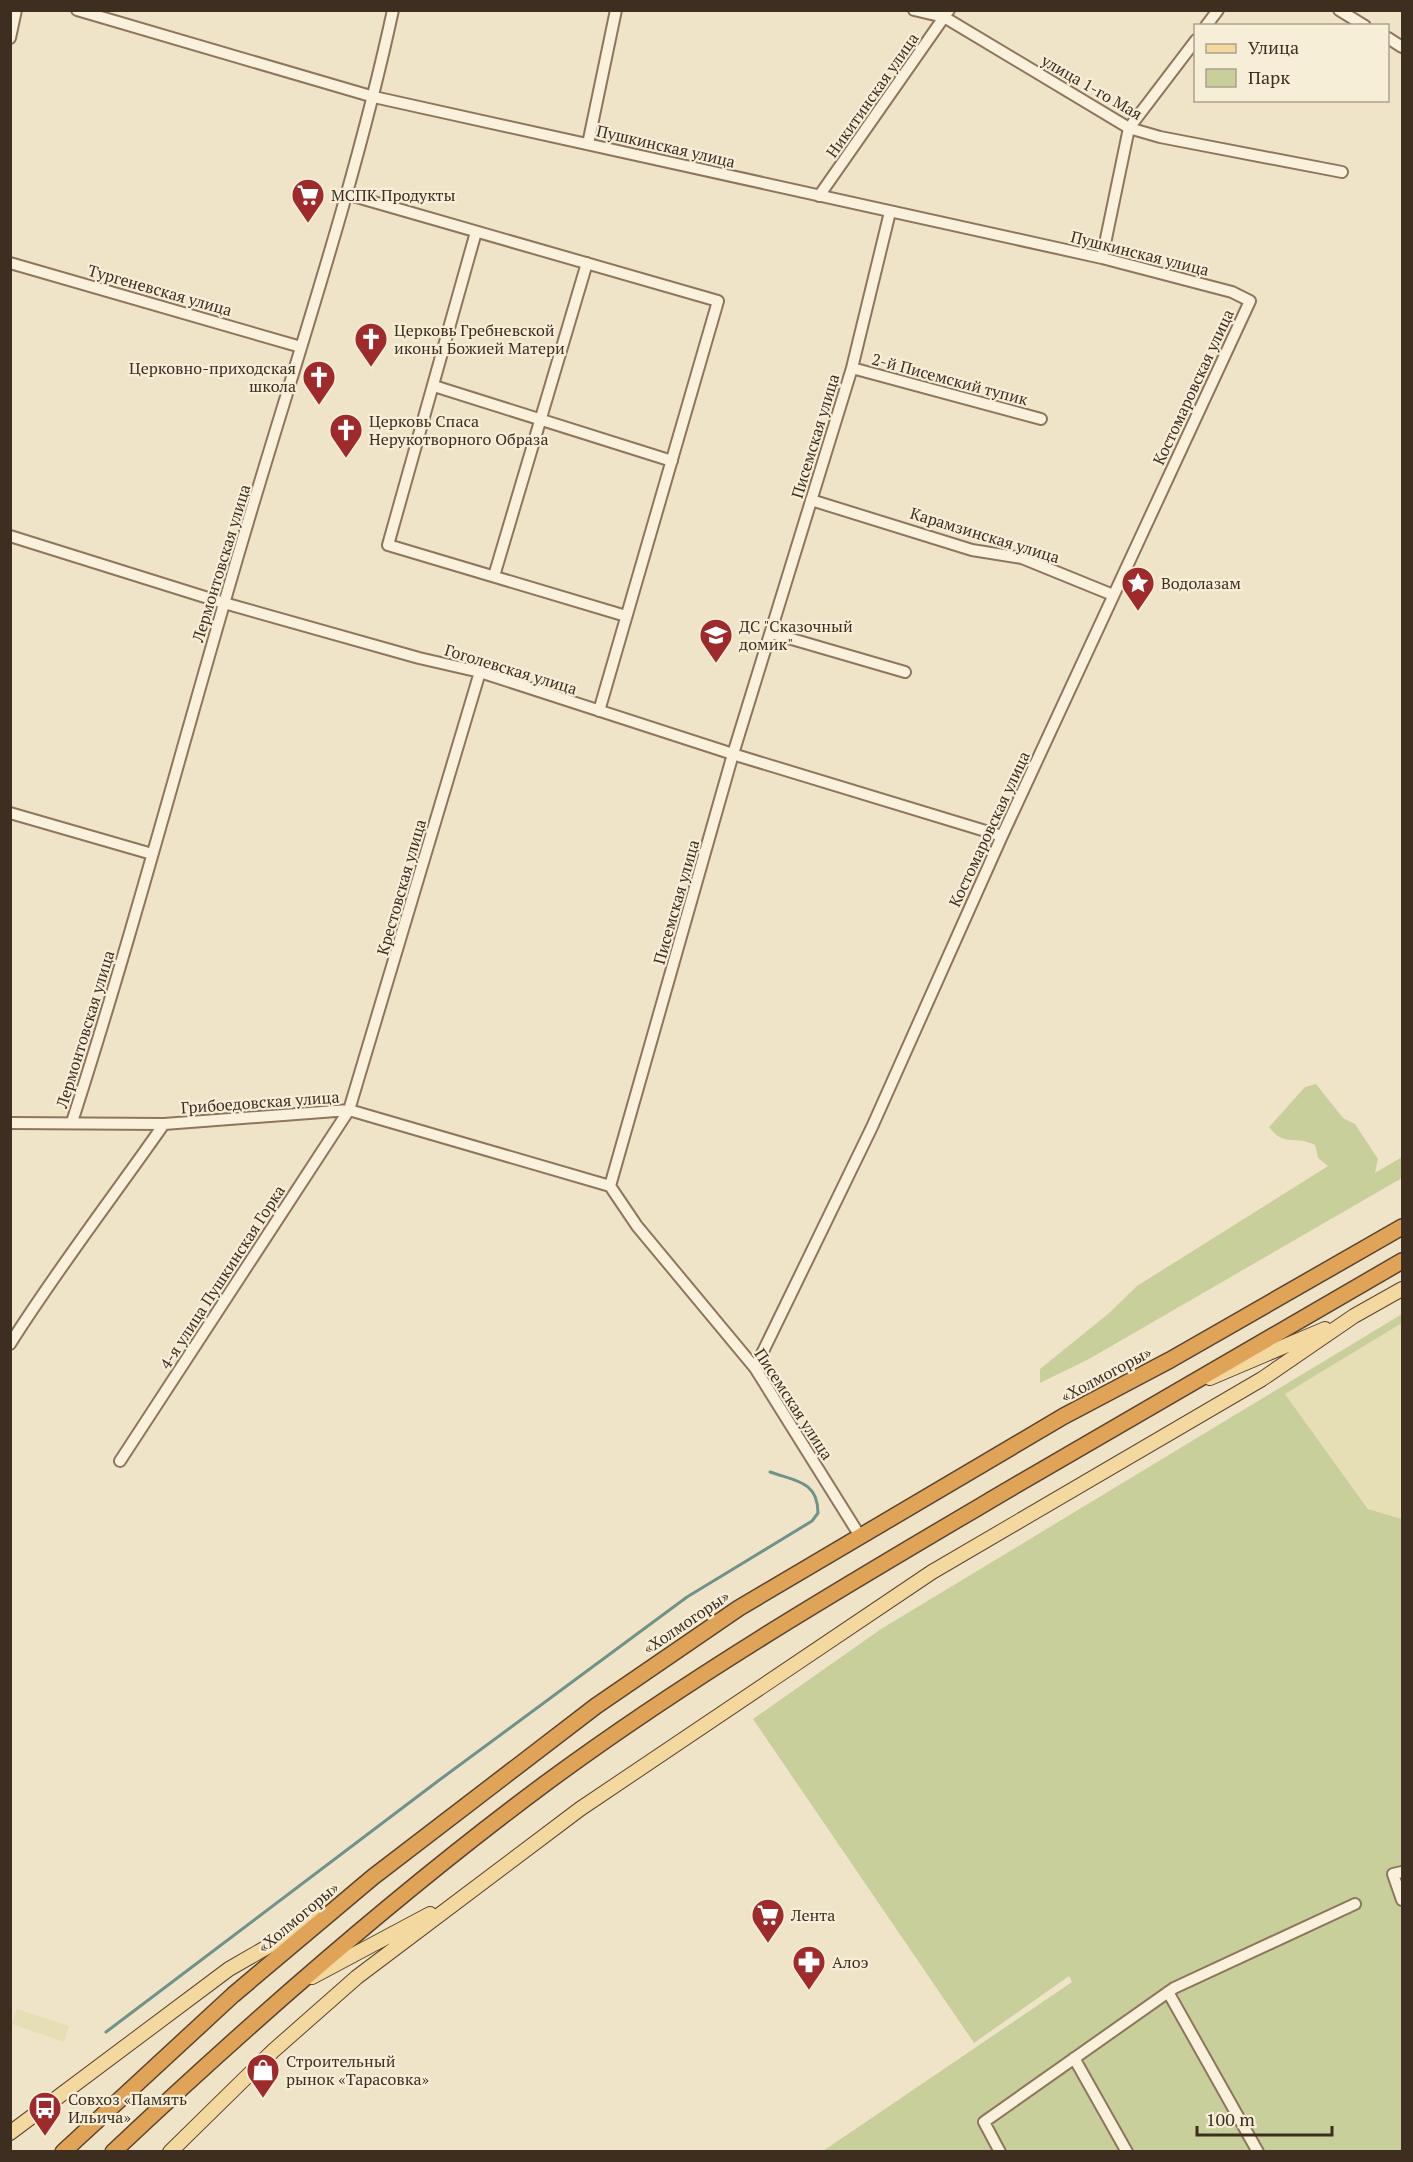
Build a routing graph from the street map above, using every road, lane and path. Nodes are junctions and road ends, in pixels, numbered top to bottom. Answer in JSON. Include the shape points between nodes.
{"nodes":[{"id":1,"x":16,"y":10,"type":"edge"},
{"id":2,"x":77,"y":10,"type":"edge"},
{"id":3,"x":393,"y":10,"type":"edge"},
{"id":4,"x":616,"y":10,"type":"edge"},
{"id":5,"x":914,"y":10,"type":"edge"},
{"id":6,"x":1218,"y":10,"type":"edge"},
{"id":7,"x":1339,"y":10,"type":"edge"},
{"id":8,"x":947,"y":14,"type":"edge"},
{"id":9,"x":1208,"y":24,"type":"edge"},
{"id":10,"x":1362,"y":24,"type":"edge"},
{"id":11,"x":10,"y":38,"type":"edge"},
{"id":12,"x":1194,"y":43,"type":"edge"},
{"id":13,"x":374,"y":97,"type":"junction"},
{"id":14,"x":1129,"y":128,"type":"junction"},
{"id":15,"x":588,"y":144,"type":"junction"},
{"id":16,"x":1342,"y":172,"type":"dead end"},
{"id":17,"x":346,"y":194,"type":"junction"},
{"id":18,"x":819,"y":196,"type":"junction"},
{"id":19,"x":890,"y":212,"type":"junction"},
{"id":20,"x":476,"y":232,"type":"junction"},
{"id":21,"x":1102,"y":258,"type":"junction"},
{"id":22,"x":10,"y":263,"type":"edge"},
{"id":23,"x":587,"y":263,"type":"junction"},
{"id":24,"x":1250,"y":302,"type":"joint"},
{"id":25,"x":302,"y":347,"type":"junction"},
{"id":26,"x":852,"y":368,"type":"junction"},
{"id":27,"x":434,"y":386,"type":"junction"},
{"id":28,"x":540,"y":419,"type":"junction"},
{"id":29,"x":1041,"y":419,"type":"dead end"},
{"id":30,"x":672,"y":461,"type":"junction"},
{"id":31,"x":811,"y":500,"type":"junction"},
{"id":32,"x":10,"y":536,"type":"edge"},
{"id":33,"x":494,"y":576,"type":"junction"},
{"id":34,"x":1113,"y":596,"type":"junction"},
{"id":35,"x":224,"y":603,"type":"junction"},
{"id":36,"x":626,"y":616,"type":"junction"},
{"id":37,"x":771,"y":633,"type":"junction"},
{"id":38,"x":480,"y":672,"type":"junction"},
{"id":39,"x":905,"y":672,"type":"dead end"},
{"id":40,"x":598,"y":711,"type":"junction"},
{"id":41,"x":733,"y":754,"type":"junction"},
{"id":42,"x":10,"y":813,"type":"edge"},
{"id":43,"x":1002,"y":836,"type":"junction"},
{"id":44,"x":152,"y":854,"type":"junction"},
{"id":45,"x":349,"y":1110,"type":"junction"},
{"id":46,"x":72,"y":1122,"type":"junction"},
{"id":47,"x":10,"y":1123,"type":"edge"},
{"id":48,"x":164,"y":1124,"type":"junction"},
{"id":49,"x":610,"y":1186,"type":"junction"},
{"id":50,"x":1402,"y":1227,"type":"edge"},
{"id":51,"x":1402,"y":1260,"type":"edge"},
{"id":52,"x":1402,"y":1289,"type":"edge"},
{"id":53,"x":1354,"y":1316,"type":"junction"},
{"id":54,"x":10,"y":1344,"type":"edge"},
{"id":55,"x":755,"y":1368,"type":"junction"},
{"id":56,"x":1167,"y":1396,"type":"junction"},
{"id":57,"x":120,"y":1461,"type":"dead end"},
{"id":58,"x":860,"y":1536,"type":"junction"},
{"id":59,"x":1402,"y":1872,"type":"edge"},
{"id":60,"x":462,"y":1897,"type":"junction"},
{"id":61,"x":346,"y":1900,"type":"junction"},
{"id":62,"x":1402,"y":1900,"type":"edge"},
{"id":63,"x":1355,"y":1904,"type":"dead end"},
{"id":64,"x":300,"y":1983,"type":"junction"},
{"id":65,"x":1168,"y":1992,"type":"junction"},
{"id":66,"x":1074,"y":2058,"type":"junction"},
{"id":67,"x":10,"y":2133,"type":"edge"},
{"id":68,"x":63,"y":2151,"type":"edge"},
{"id":69,"x":113,"y":2151,"type":"edge"},
{"id":70,"x":170,"y":2151,"type":"edge"},
{"id":71,"x":1000,"y":2151,"type":"edge"},
{"id":72,"x":1126,"y":2151,"type":"edge"},
{"id":73,"x":1258,"y":2151,"type":"edge"}],
"edges":[{"from":1,"to":11,"type":"street"},
{"from":2,"to":13,"type":"street","name":"Пушкинская улица"},
{"from":3,"to":13,"type":"street","name":"Лермонтовская улица"},
{"from":4,"to":15,"type":"street"},
{"from":5,"to":8,"type":"street","name":"улица 1-го Мая"},
{"from":6,"to":9,"type":"street"},
{"from":7,"to":10,"type":"street"},
{"from":8,"to":14,"type":"street","name":"улица 1-го Мая"},
{"from":8,"to":18,"type":"street","name":"Никитинская улица"},
{"from":12,"to":14,"type":"street"},
{"from":13,"to":15,"type":"street","name":"Пушкинская улица"},
{"from":13,"to":17,"type":"street","name":"Лермонтовская улица"},
{"from":14,"to":16,"type":"street","name":"улица 1-го Мая"},
{"from":14,"to":21,"type":"street"},
{"from":15,"to":18,"type":"street","name":"Пушкинская улица"},
{"from":17,"to":20,"type":"street"},
{"from":17,"to":25,"type":"street","name":"Лермонтовская улица"},
{"from":18,"to":19,"type":"street","name":"Пушкинская улица"},
{"from":19,"to":21,"type":"street","name":"Пушкинская улица"},
{"from":19,"to":26,"type":"street","name":"Писемская улица"},
{"from":20,"to":23,"type":"street"},
{"from":20,"to":27,"type":"street"},
{"from":21,"to":24,"type":"street","name":"Пушкинская улица","via":[[1232,292]]},
{"from":22,"to":25,"type":"street","name":"Тургеневская улица"},
{"from":23,"to":28,"type":"street"},
{"from":23,"to":30,"type":"street","via":[[718,301]]},
{"from":24,"to":34,"type":"street","name":"Костомаровская улица"},
{"from":25,"to":35,"type":"street","name":"Лермонтовская улица"},
{"from":26,"to":29,"type":"street","name":"2-й Писемский тупик"},
{"from":26,"to":31,"type":"street","name":"Писемская улица"},
{"from":27,"to":28,"type":"street"},
{"from":27,"to":33,"type":"street","via":[[388,545]]},
{"from":28,"to":30,"type":"street"},
{"from":28,"to":33,"type":"street"},
{"from":30,"to":36,"type":"street"},
{"from":31,"to":34,"type":"street","name":"Карамзинская улица","via":[[972,550],[1022,558]]},
{"from":31,"to":37,"type":"street","name":"Писемская улица"},
{"from":32,"to":35,"type":"street","name":"Гоголевская улица"},
{"from":33,"to":36,"type":"street"},
{"from":34,"to":43,"type":"street","name":"Костомаровская улица"},
{"from":35,"to":38,"type":"street","name":"Гоголевская улица"},
{"from":35,"to":44,"type":"street","name":"Лермонтовская улица"},
{"from":36,"to":40,"type":"street"},
{"from":37,"to":39,"type":"street"},
{"from":37,"to":41,"type":"street","name":"Писемская улица"},
{"from":38,"to":40,"type":"street","name":"Гоголевская улица"},
{"from":38,"to":45,"type":"street","name":"Крестовская улица"},
{"from":40,"to":41,"type":"street","name":"Гоголевская улица"},
{"from":41,"to":43,"type":"street","name":"Гоголевская улица"},
{"from":41,"to":49,"type":"street","name":"Писемская улица"},
{"from":42,"to":44,"type":"street"},
{"from":43,"to":55,"type":"street","name":"Костомаровская улица","via":[[872,1127]]},
{"from":44,"to":46,"type":"street","name":"Лермонтовская улица"},
{"from":45,"to":48,"type":"street","name":"Грибоедовская улица"},
{"from":45,"to":49,"type":"street","name":"Грибоедовская улица"},
{"from":45,"to":57,"type":"street","name":"4-я улица Пушкинская Горка"},
{"from":46,"to":47,"type":"street","name":"Грибоедовская улица"},
{"from":46,"to":48,"type":"street","name":"Грибоедовская улица"},
{"from":48,"to":54,"type":"street","via":[[51,1279]]},
{"from":49,"to":55,"type":"street","name":"Писемская улица","via":[[637,1226]]},
{"from":50,"to":58,"type":"highway","name":"«Холмогоры»","via":[[1064,1416]]},
{"from":51,"to":56,"type":"highway"},
{"from":52,"to":53,"type":"main road"},
{"from":53,"to":56,"type":"main road"},
{"from":53,"to":60,"type":"main road","via":[[1262,1379],[932,1572],[580,1809]]},
{"from":55,"to":58,"type":"street","name":"Писемская улица"},
{"from":56,"to":64,"type":"highway","via":[[873,1568],[683,1688],[548,1783],[395,1901]]},
{"from":58,"to":61,"type":"highway","name":"«Холмогоры»","via":[[739,1608],[596,1706]]},
{"from":59,"to":62,"type":"street","via":[[1392,1874]]},
{"from":60,"to":64,"type":"main road"},
{"from":60,"to":70,"type":"main road","via":[[342,1989]]},
{"from":61,"to":67,"type":"main road","via":[[229,1969]]},
{"from":61,"to":68,"type":"highway","name":"«Холмогоры»","via":[[233,1995]]},
{"from":63,"to":65,"type":"street"},
{"from":64,"to":69,"type":"highway"},
{"from":65,"to":66,"type":"street"},
{"from":65,"to":73,"type":"street"},
{"from":66,"to":71,"type":"street","via":[[984,2122]]},
{"from":66,"to":72,"type":"street"}]}
